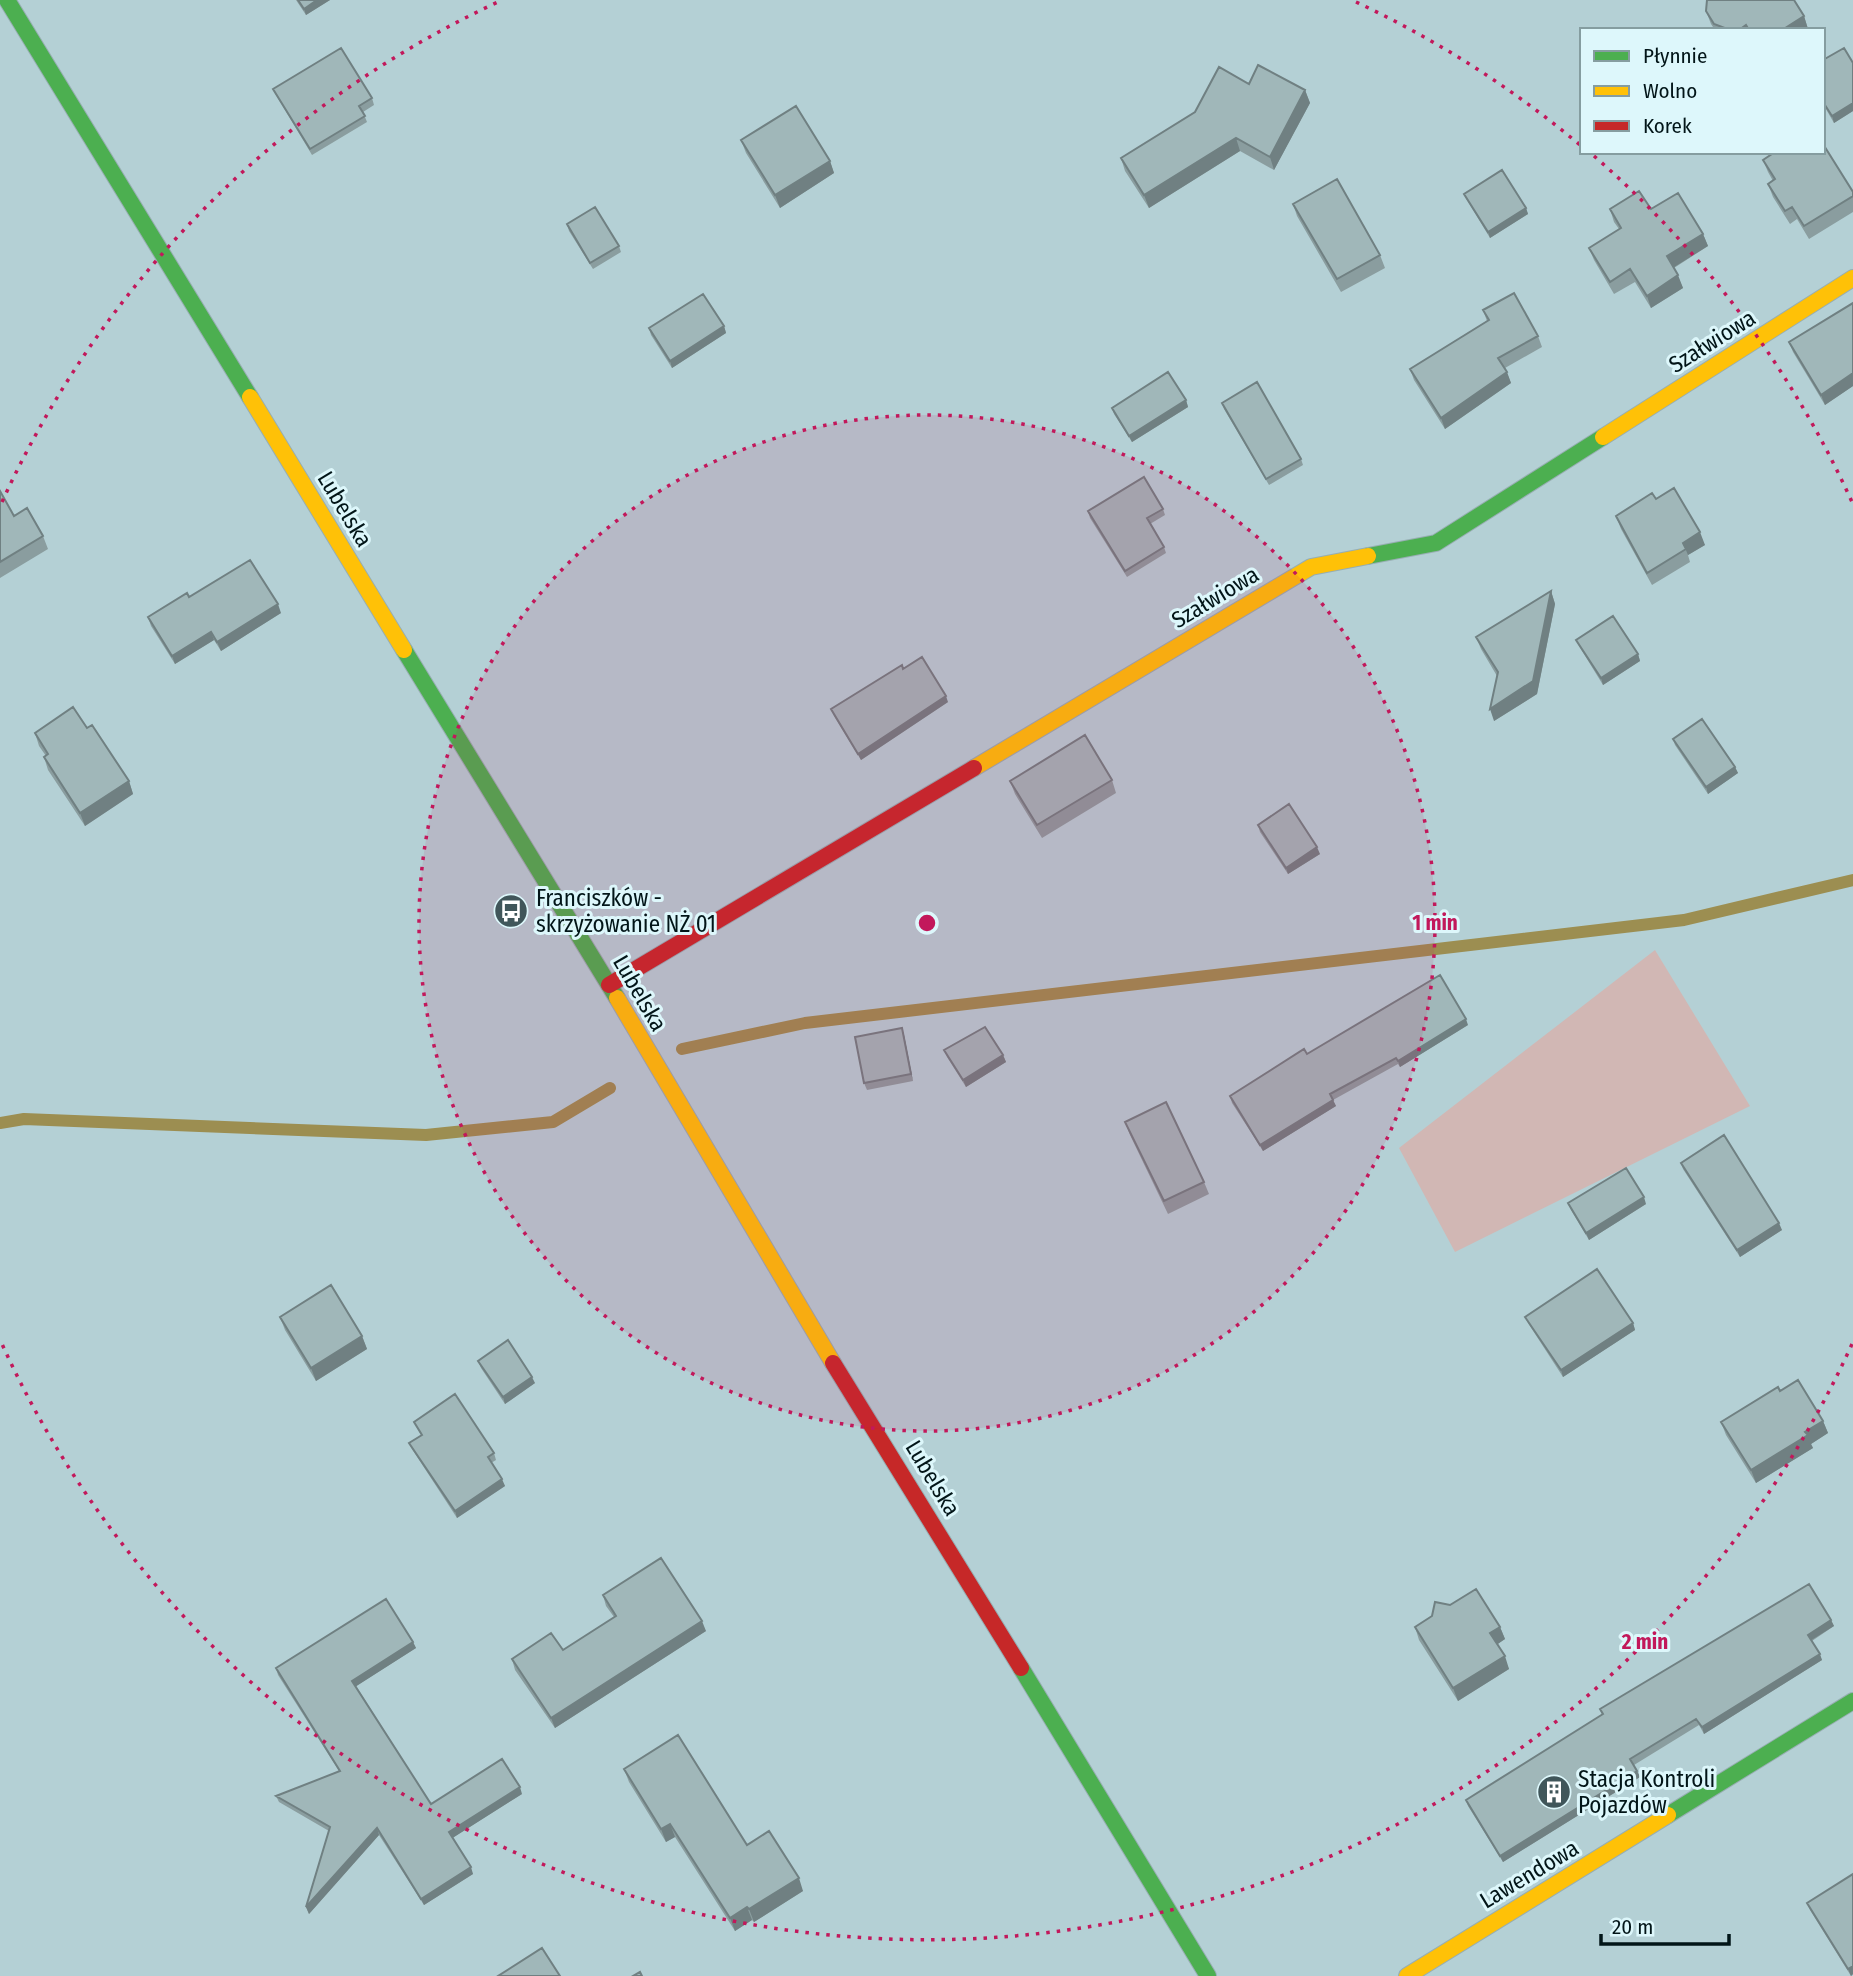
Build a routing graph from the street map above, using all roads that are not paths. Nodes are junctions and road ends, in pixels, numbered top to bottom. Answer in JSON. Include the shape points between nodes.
{"nodes":[{"id":1,"x":7,"y":0,"type":"edge"},
{"id":2,"x":1853,"y":278,"type":"edge"},
{"id":3,"x":609,"y":985,"type":"junction"},
{"id":4,"x":1853,"y":1701,"type":"edge"},
{"id":5,"x":1208,"y":1976,"type":"edge"},
{"id":6,"x":1407,"y":1976,"type":"edge"}],
"edges":[{"from":1,"to":3,"type":"main road","name":"Lubelska"},
{"from":2,"to":3,"type":"main road","name":"Szałwiowa","via":[[1436,543],[1311,567]]},
{"from":3,"to":5,"type":"main road","name":"Lubelska","via":[[792,1296]]},
{"from":4,"to":6,"type":"main road","name":"Lawendowa"}]}
